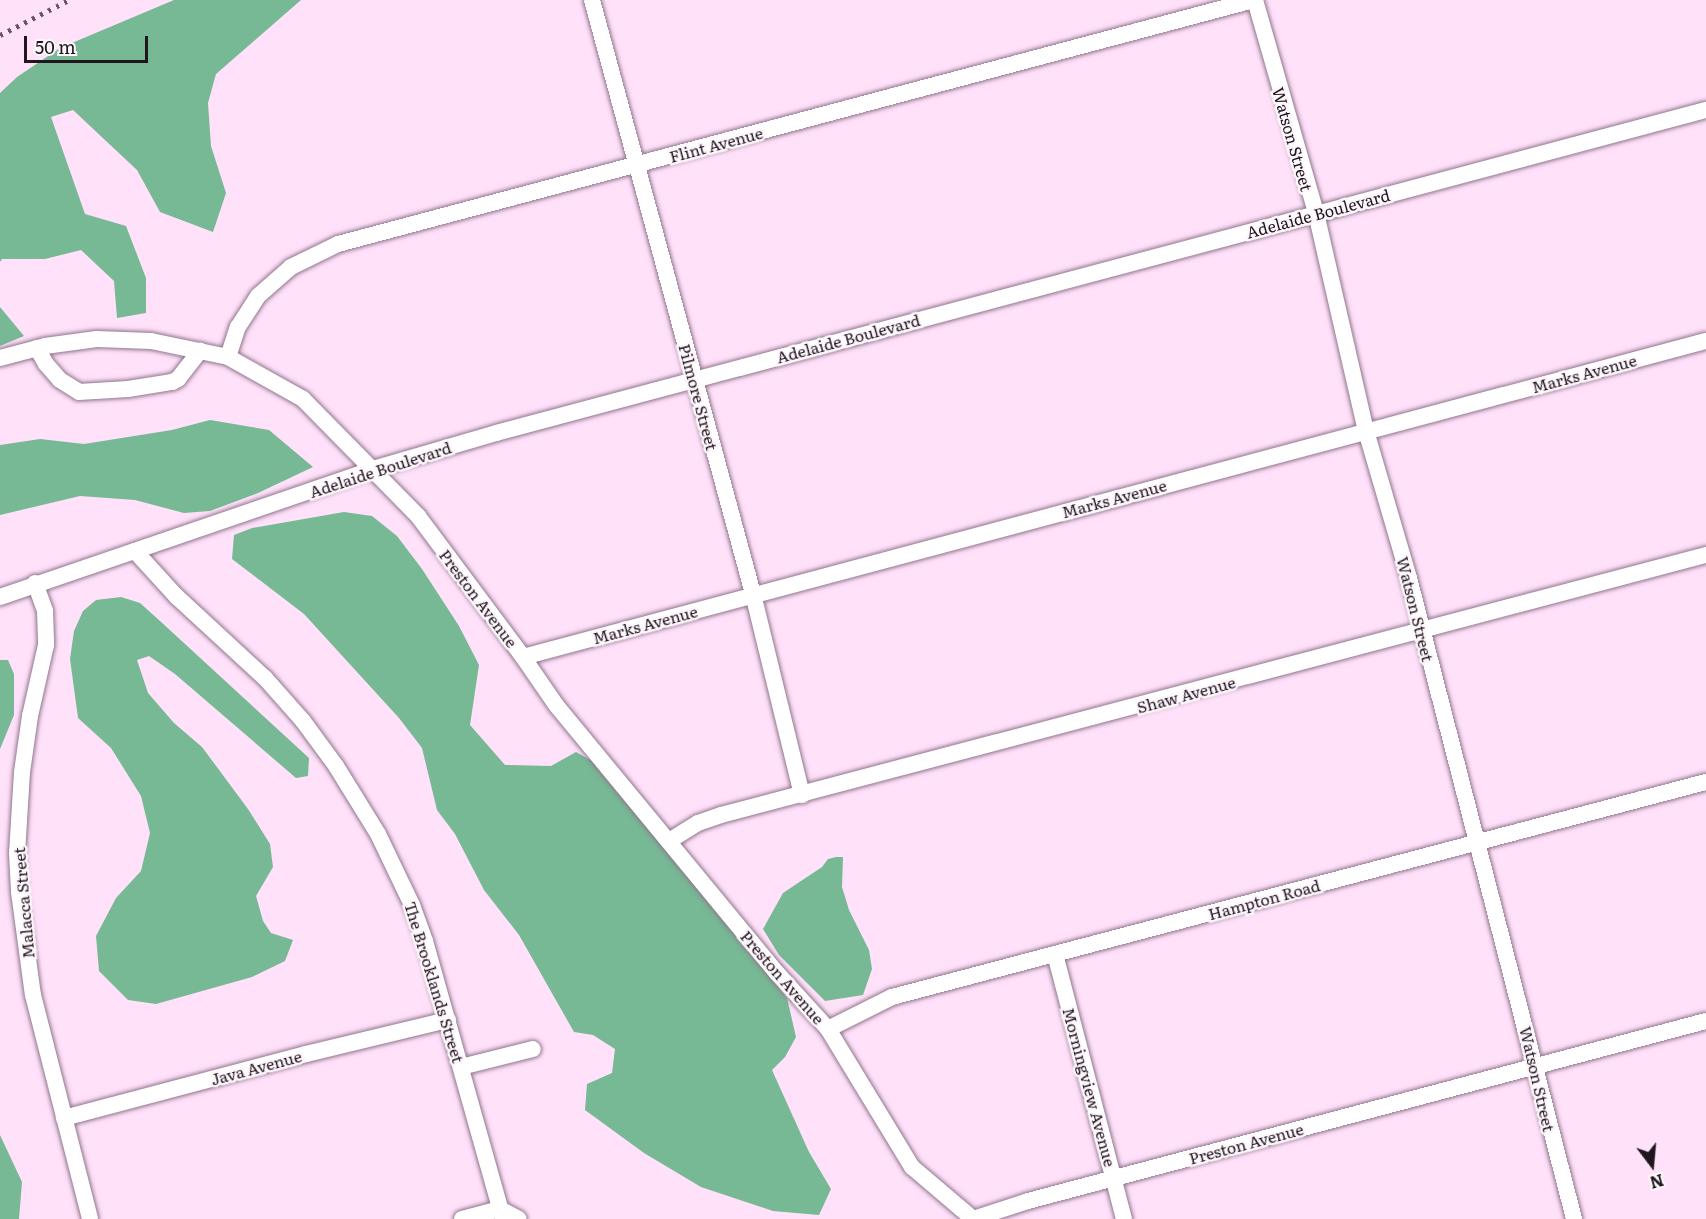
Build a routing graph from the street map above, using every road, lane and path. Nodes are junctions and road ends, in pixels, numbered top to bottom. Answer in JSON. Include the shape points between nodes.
{"nodes":[{"id":1,"x":592,"y":0,"type":"edge"},
{"id":2,"x":1254,"y":0,"type":"edge"},
{"id":3,"x":1706,"y":110,"type":"edge"},
{"id":4,"x":637,"y":165,"type":"junction"},
{"id":5,"x":1316,"y":213,"type":"junction"},
{"id":6,"x":1706,"y":340,"type":"edge"},
{"id":7,"x":37,"y":348,"type":"junction"},
{"id":8,"x":200,"y":351,"type":"junction"},
{"id":9,"x":228,"y":357,"type":"junction"},
{"id":10,"x":0,"y":358,"type":"edge"},
{"id":11,"x":694,"y":379,"type":"junction"},
{"id":12,"x":1366,"y":430,"type":"junction"},
{"id":13,"x":373,"y":470,"type":"junction"},
{"id":14,"x":135,"y":551,"type":"junction"},
{"id":15,"x":1706,"y":555,"type":"edge"},
{"id":16,"x":34,"y":583,"type":"junction"},
{"id":17,"x":753,"y":594,"type":"junction"},
{"id":18,"x":0,"y":597,"type":"edge"},
{"id":19,"x":1422,"y":631,"type":"junction"},
{"id":20,"x":523,"y":657,"type":"junction"},
{"id":21,"x":1706,"y":782,"type":"edge"},
{"id":22,"x":802,"y":795,"type":"junction"},
{"id":23,"x":669,"y":841,"type":"junction"},
{"id":24,"x":1476,"y":844,"type":"junction"},
{"id":25,"x":1055,"y":954,"type":"junction"},
{"id":26,"x":448,"y":1020,"type":"junction"},
{"id":27,"x":1706,"y":1021,"type":"edge"},
{"id":28,"x":828,"y":1029,"type":"junction"},
{"id":29,"x":533,"y":1049,"type":"dead end"},
{"id":30,"x":461,"y":1067,"type":"junction"},
{"id":31,"x":1536,"y":1067,"type":"junction"},
{"id":32,"x":64,"y":1118,"type":"junction"},
{"id":33,"x":1114,"y":1178,"type":"junction"},
{"id":34,"x":502,"y":1214,"type":"edge"},
{"id":35,"x":90,"y":1219,"type":"edge"},
{"id":36,"x":462,"y":1219,"type":"edge"},
{"id":37,"x":519,"y":1219,"type":"edge"},
{"id":38,"x":973,"y":1219,"type":"edge"},
{"id":39,"x":1124,"y":1219,"type":"edge"},
{"id":40,"x":1574,"y":1219,"type":"edge"}],
"edges":[{"from":1,"to":4,"type":"street","name":"Pilmore Street"},
{"from":2,"to":4,"type":"street","name":"Flint Avenue"},
{"from":2,"to":5,"type":"street","name":"Watson Street"},
{"from":3,"to":5,"type":"street","name":"Adelaide Boulevard"},
{"from":4,"to":9,"type":"street","name":"Flint Avenue","via":[[362,236],[302,260],[258,296],[238,327]]},
{"from":4,"to":11,"type":"street","name":"Pilmore Street"},
{"from":5,"to":11,"type":"street","name":"Adelaide Boulevard"},
{"from":5,"to":12,"type":"street","name":"Watson Street"},
{"from":6,"to":12,"type":"street","name":"Marks Avenue"},
{"from":7,"to":8,"type":"street","name":"Preston Avenue","via":[[123,338]]},
{"from":7,"to":8,"type":"street","via":[[60,380],[79,392],[172,382]]},
{"from":7,"to":10,"type":"street","name":"Preston Avenue"},
{"from":8,"to":9,"type":"street","name":"Preston Avenue"},
{"from":9,"to":13,"type":"street","name":"Preston Avenue","via":[[303,399]]},
{"from":11,"to":13,"type":"street","name":"Adelaide Boulevard"},
{"from":11,"to":17,"type":"street","name":"Pilmore Street"},
{"from":12,"to":17,"type":"street","name":"Marks Avenue"},
{"from":12,"to":19,"type":"street","name":"Watson Street"},
{"from":13,"to":14,"type":"street","name":"Adelaide Boulevard"},
{"from":13,"to":20,"type":"street","name":"Preston Avenue","via":[[418,516]]},
{"from":14,"to":16,"type":"street","name":"Adelaide Boulevard"},
{"from":14,"to":26,"type":"street","name":"The Brooklands Street","via":[[176,596],[265,678],[336,766],[378,834],[412,905]]},
{"from":15,"to":19,"type":"street","name":"Shaw Avenue"},
{"from":16,"to":18,"type":"street","name":"Adelaide Boulevard"},
{"from":16,"to":32,"type":"street","name":"Malacca Street","via":[[45,611],[46,645],[22,772],[18,879],[33,995]]},
{"from":17,"to":20,"type":"street","name":"Marks Avenue"},
{"from":17,"to":22,"type":"street","name":"Pilmore Street"},
{"from":19,"to":22,"type":"street","name":"Shaw Avenue"},
{"from":19,"to":24,"type":"street","name":"Watson Street"},
{"from":20,"to":23,"type":"street","name":"Preston Avenue","via":[[556,705]]},
{"from":21,"to":24,"type":"street","name":"Hampton Road"},
{"from":22,"to":23,"type":"street","name":"Shaw Avenue","via":[[721,815],[698,823]]},
{"from":23,"to":28,"type":"street","name":"Preston Avenue"},
{"from":24,"to":25,"type":"street","name":"Hampton Road"},
{"from":24,"to":31,"type":"street","name":"Watson Street"},
{"from":25,"to":28,"type":"street","name":"Hampton Road","via":[[892,997]]},
{"from":25,"to":33,"type":"street","name":"Morningview Avenue"},
{"from":26,"to":30,"type":"street","name":"The Brooklands Street"},
{"from":26,"to":32,"type":"street","name":"Java Avenue"},
{"from":27,"to":31,"type":"street","name":"Preston Avenue"},
{"from":28,"to":38,"type":"street","name":"Preston Avenue","via":[[912,1167]]},
{"from":29,"to":30,"type":"street"},
{"from":30,"to":34,"type":"street","name":"The Brooklands Street"},
{"from":31,"to":33,"type":"street","name":"Preston Avenue"},
{"from":31,"to":40,"type":"street","name":"Watson Street"},
{"from":32,"to":35,"type":"street","name":"Malacca Street"},
{"from":33,"to":38,"type":"street","name":"Preston Avenue"},
{"from":33,"to":39,"type":"street","name":"Morningview Avenue"},
{"from":34,"to":36,"type":"street"},
{"from":34,"to":37,"type":"street"}]}
